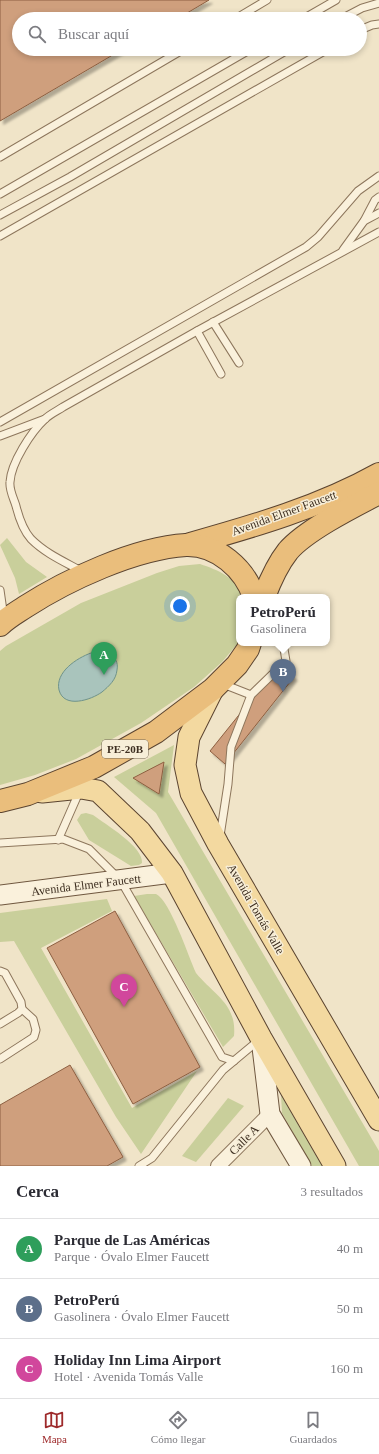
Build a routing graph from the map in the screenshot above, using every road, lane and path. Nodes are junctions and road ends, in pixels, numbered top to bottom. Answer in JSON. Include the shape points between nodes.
{"nodes":[{"id":1,"x":267,"y":0,"type":"edge"},
{"id":2,"x":336,"y":0,"type":"edge"},
{"id":3,"x":379,"y":3,"type":"edge"},
{"id":4,"x":247,"y":12,"type":"edge"},
{"id":5,"x":315,"y":12,"type":"edge"},
{"id":6,"x":354,"y":12,"type":"edge"},
{"id":7,"x":379,"y":24,"type":"edge"},
{"id":8,"x":367,"y":27,"type":"edge"},
{"id":9,"x":172,"y":56,"type":"edge"},
{"id":10,"x":239,"y":56,"type":"edge"},
{"id":11,"x":277,"y":56,"type":"edge"},
{"id":12,"x":316,"y":56,"type":"edge"},
{"id":13,"x":0,"y":157,"type":"edge"},
{"id":14,"x":379,"y":176,"type":"edge"},
{"id":15,"x":0,"y":194,"type":"edge"},
{"id":16,"x":379,"y":197,"type":"edge"},
{"id":17,"x":379,"y":212,"type":"edge"},
{"id":18,"x":0,"y":215,"type":"edge"},
{"id":19,"x":364,"y":221,"type":"junction"},
{"id":20,"x":379,"y":232,"type":"edge"},
{"id":21,"x":0,"y":236,"type":"edge"},
{"id":22,"x":342,"y":252,"type":"junction"},
{"id":23,"x":213,"y":322,"type":"junction"},
{"id":24,"x":197,"y":331,"type":"junction"},
{"id":25,"x":239,"y":363,"type":"dead end"},
{"id":26,"x":221,"y":374,"type":"dead end"},
{"id":27,"x":46,"y":418,"type":"junction"},
{"id":28,"x":0,"y":422,"type":"edge"},
{"id":29,"x":0,"y":436,"type":"edge"},
{"id":30,"x":379,"y":474,"type":"edge"},
{"id":31,"x":379,"y":493,"type":"edge"},
{"id":32,"x":186,"y":545,"type":"junction"},
{"id":33,"x":86,"y":574,"type":"junction"},
{"id":34,"x":271,"y":587,"type":"edge"},
{"id":35,"x":0,"y":590,"type":"edge"},
{"id":36,"x":253,"y":594,"type":"edge"},
{"id":37,"x":2,"y":623,"type":"edge"},
{"id":38,"x":249,"y":646,"type":"edge"},
{"id":39,"x":284,"y":646,"type":"edge"},
{"id":40,"x":216,"y":685,"type":"junction"},
{"id":41,"x":251,"y":696,"type":"junction"},
{"id":42,"x":81,"y":788,"type":"junction"},
{"id":43,"x":28,"y":794,"type":"junction"},
{"id":44,"x":2,"y":801,"type":"edge"},
{"id":45,"x":58,"y":840,"type":"junction"},
{"id":46,"x":0,"y":843,"type":"edge"},
{"id":47,"x":218,"y":844,"type":"junction"},
{"id":48,"x":172,"y":873,"type":"junction"},
{"id":49,"x":121,"y":880,"type":"junction"},
{"id":50,"x":0,"y":896,"type":"edge"},
{"id":51,"x":0,"y":971,"type":"edge"},
{"id":52,"x":22,"y":1009,"type":"junction"},
{"id":53,"x":0,"y":1024,"type":"edge"},
{"id":54,"x":261,"y":1038,"type":"junction"},
{"id":55,"x":0,"y":1059,"type":"edge"},
{"id":56,"x":234,"y":1061,"type":"junction"},
{"id":57,"x":270,"y":1114,"type":"junction"},
{"id":58,"x":379,"y":1120,"type":"edge"},
{"id":59,"x":139,"y":1166,"type":"edge"},
{"id":60,"x":218,"y":1166,"type":"edge"},
{"id":61,"x":300,"y":1166,"type":"edge"},
{"id":62,"x":335,"y":1166,"type":"edge"}],
"edges":[{"from":1,"to":4,"type":"lane"},
{"from":2,"to":5,"type":"lane"},
{"from":3,"to":6,"type":"lane"},
{"from":7,"to":8,"type":"lane"},
{"from":9,"to":13,"type":"lane"},
{"from":10,"to":15,"type":"lane"},
{"from":11,"to":18,"type":"lane"},
{"from":12,"to":21,"type":"lane"},
{"from":14,"to":28,"type":"lane","via":[[358,190],[318,237],[306,247]]},
{"from":16,"to":19,"type":"lane","via":[[374,200]]},
{"from":17,"to":19,"type":"lane"},
{"from":19,"to":22,"type":"lane"},
{"from":20,"to":22,"type":"lane"},
{"from":22,"to":23,"type":"lane"},
{"from":23,"to":24,"type":"lane"},
{"from":23,"to":25,"type":"lane"},
{"from":24,"to":26,"type":"lane"},
{"from":24,"to":27,"type":"lane"},
{"from":27,"to":29,"type":"lane"},
{"from":27,"to":33,"type":"lane","via":[[22,449],[9,483],[26,533],[50,555]]},
{"from":30,"to":32,"type":"highway","name":"Avenida Elmer Faucett","via":[[302,509]]},
{"from":31,"to":34,"type":"highway","name":"Avenida Elmer Faucett","via":[[304,536],[289,551]]},
{"from":32,"to":33,"type":"highway","name":"Avenida Elmer Faucett","via":[[152,551]]},
{"from":32,"to":36,"type":"highway","via":[[204,548],[221,555],[235,565],[246,579]]},
{"from":33,"to":37,"type":"highway","name":"Avenida Elmer Faucett","via":[[44,595]]},
{"from":35,"to":37,"type":"lane"},
{"from":38,"to":40,"type":"highway","number":"PE-20B","via":[[237,665]]},
{"from":39,"to":41,"type":"lane","via":[[286,661]]},
{"from":40,"to":41,"type":"lane"},
{"from":40,"to":43,"type":"highway","number":"PE-20B","via":[[156,732],[94,767]]},
{"from":40,"to":47,"type":"main road","name":"Avenida Tomás Valle","via":[[190,737],[185,765],[191,793]]},
{"from":41,"to":47,"type":"lane","via":[[230,747],[228,784]]},
{"from":42,"to":43,"type":"main road"},
{"from":42,"to":45,"type":"lane"},
{"from":42,"to":48,"type":"main road","via":[[98,791],[119,810],[140,831]]},
{"from":43,"to":44,"type":"highway","number":"PE-20B"},
{"from":45,"to":46,"type":"lane"},
{"from":45,"to":49,"type":"lane","via":[[89,849]]},
{"from":47,"to":58,"type":"main road","name":"Avenida Tomás Valle"},
{"from":48,"to":49,"type":"main road","name":"Avenida Elmer Faucett"},
{"from":48,"to":54,"type":"main road"},
{"from":49,"to":50,"type":"main road","name":"Avenida Elmer Faucett"},
{"from":49,"to":56,"type":"lane","via":[[222,1056]]},
{"from":51,"to":52,"type":"lane","via":[[5,973],[22,1002]]},
{"from":52,"to":53,"type":"lane"},
{"from":52,"to":55,"type":"lane","via":[[33,1019],[36,1030],[34,1037]]},
{"from":54,"to":56,"type":"lane"},
{"from":54,"to":57,"type":"main road"},
{"from":54,"to":62,"type":"main road"},
{"from":56,"to":59,"type":"lane","via":[[223,1070],[152,1158]]},
{"from":57,"to":60,"type":"street","name":"Calle A"},
{"from":57,"to":61,"type":"main road"}]}
